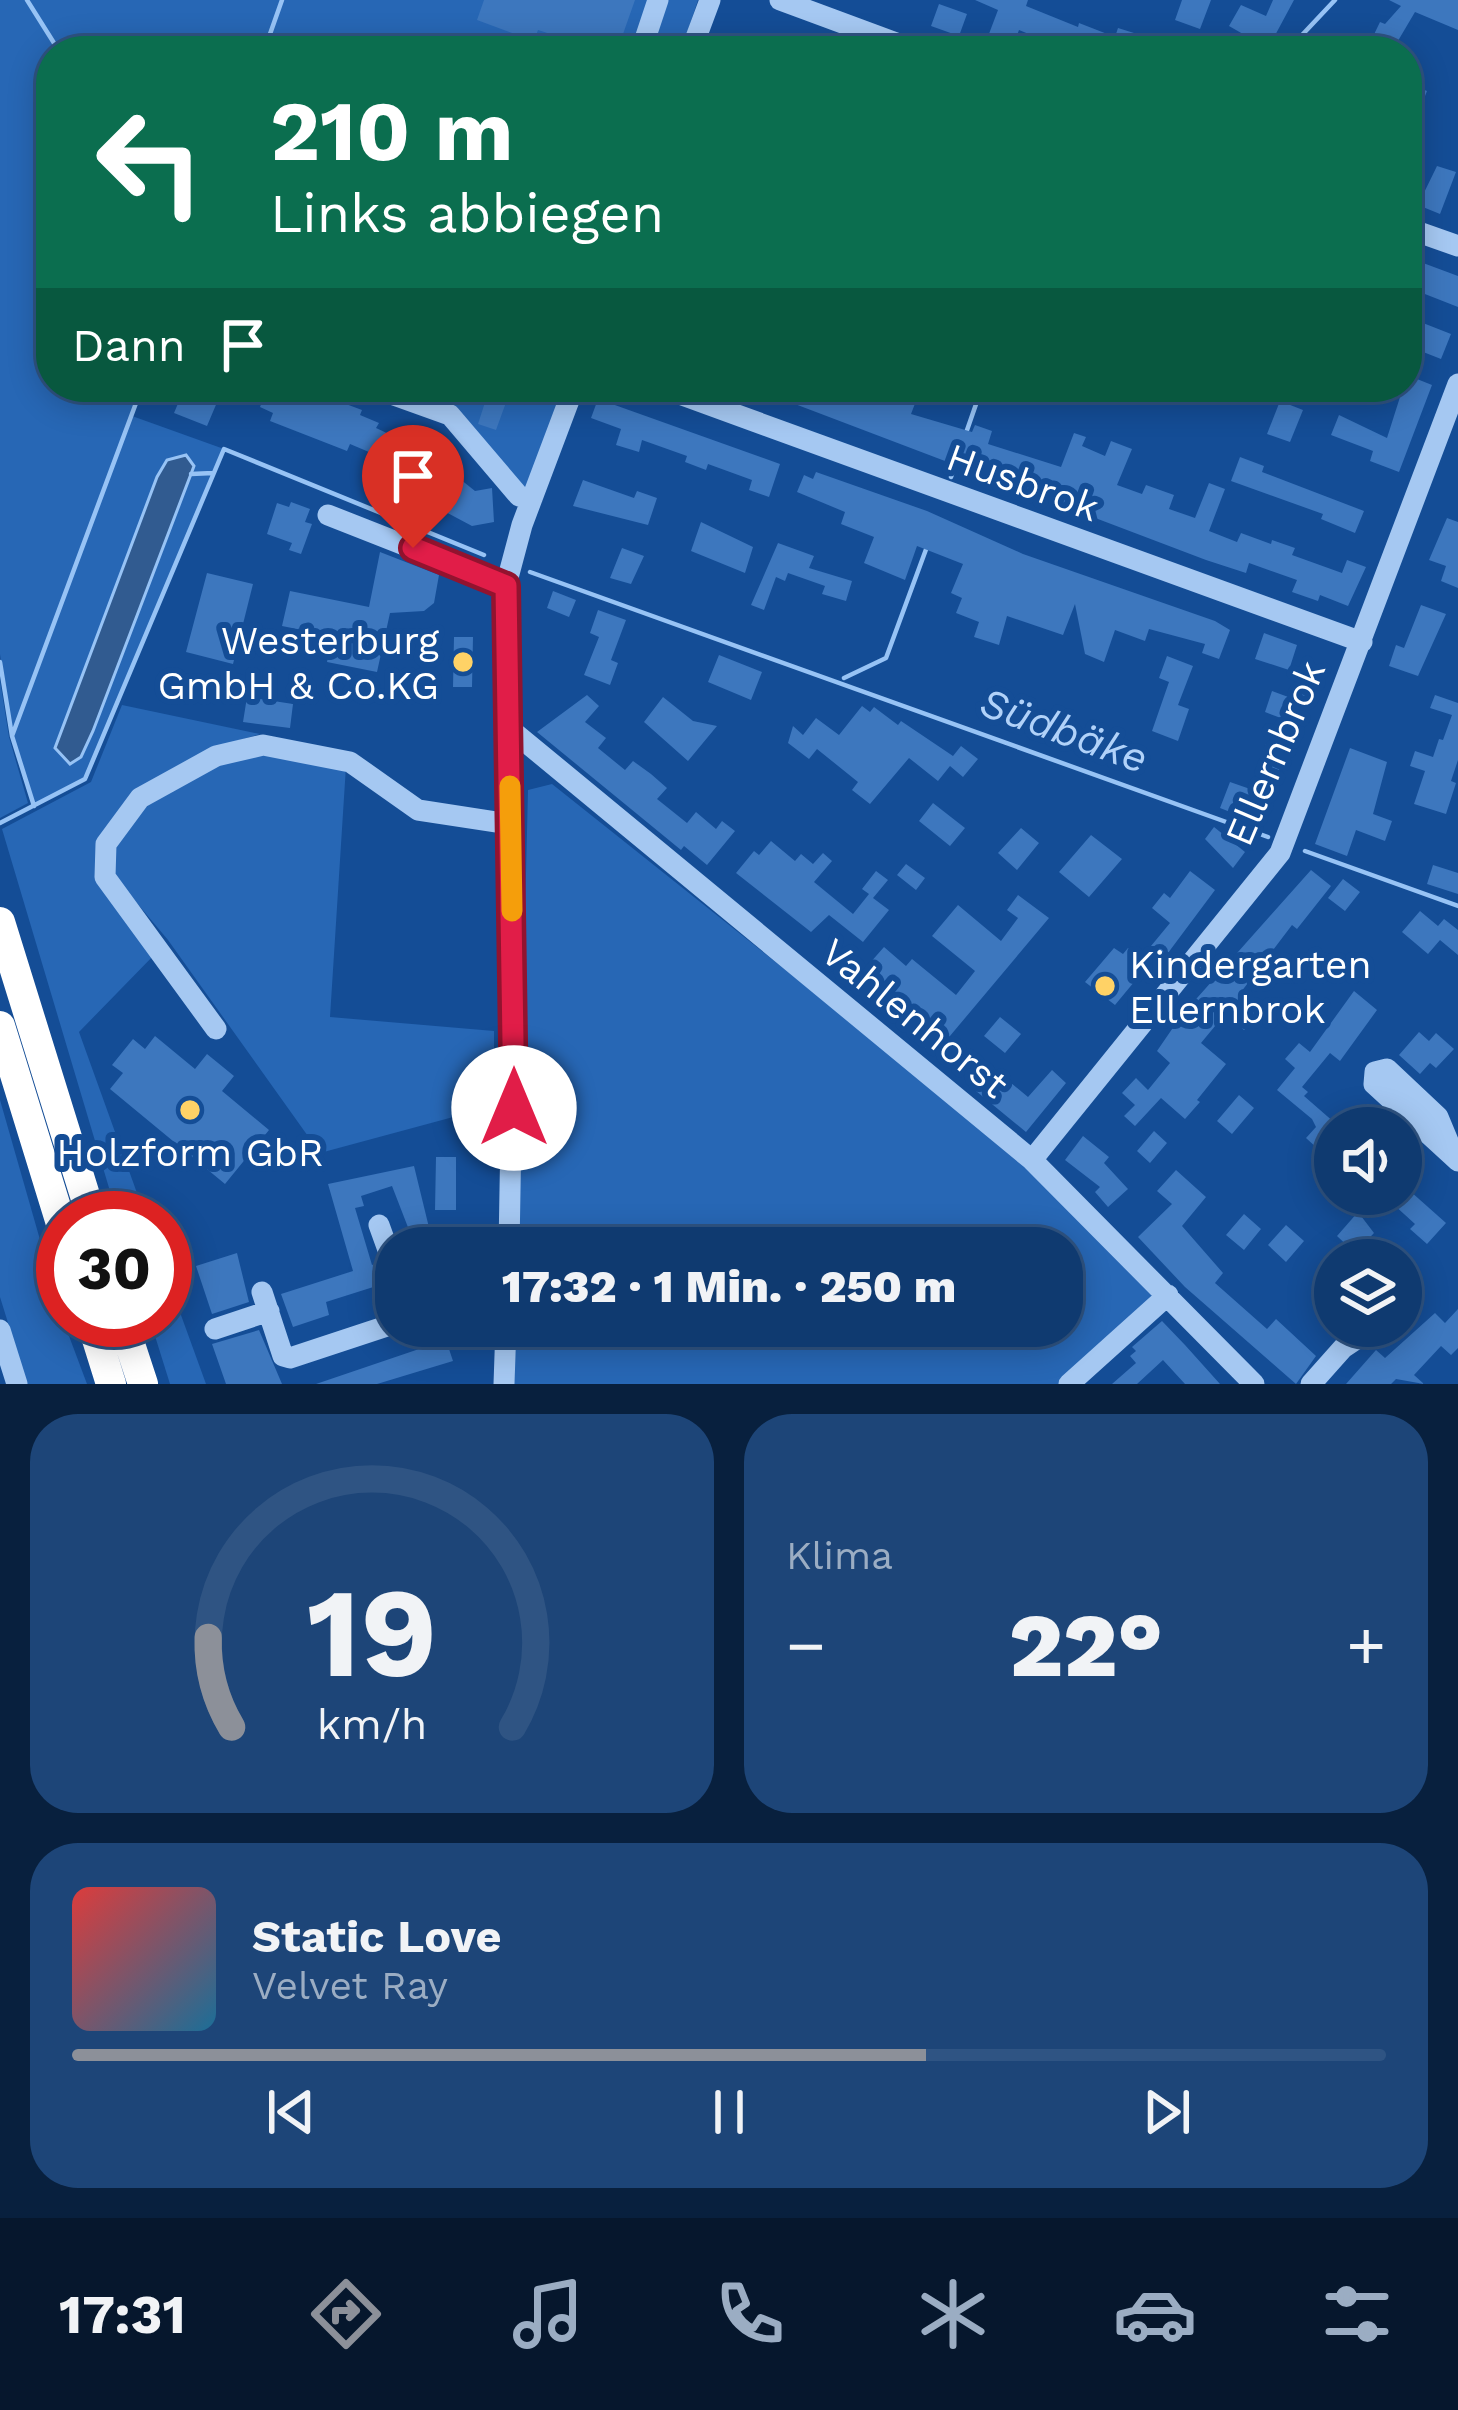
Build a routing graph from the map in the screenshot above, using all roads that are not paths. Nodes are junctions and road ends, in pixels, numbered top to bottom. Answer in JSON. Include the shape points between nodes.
{"nodes":[{"id":1,"x":658,"y":0,"type":"edge"},
{"id":2,"x":710,"y":0,"type":"edge"},
{"id":3,"x":780,"y":0,"type":"edge"},
{"id":4,"x":646,"y":36,"type":"edge"},
{"id":5,"x":697,"y":36,"type":"edge"},
{"id":6,"x":877,"y":36,"type":"edge"},
{"id":7,"x":1422,"y":233,"type":"edge"},
{"id":8,"x":1458,"y":246,"type":"edge"},
{"id":9,"x":1458,"y":384,"type":"edge"},
{"id":10,"x":414,"y":402,"type":"edge"},
{"id":11,"x":568,"y":402,"type":"edge"},
{"id":12,"x":701,"y":402,"type":"edge"},
{"id":13,"x":532,"y":499,"type":"junction"},
{"id":14,"x":328,"y":515,"type":"dead end"},
{"id":15,"x":506,"y":586,"type":"junction"},
{"id":16,"x":1362,"y":642,"type":"junction"},
{"id":17,"x":510,"y":729,"type":"junction"},
{"id":18,"x":510,"y":824,"type":"junction"},
{"id":19,"x":0,"y":922,"type":"edge"},
{"id":20,"x":0,"y":1026,"type":"edge"},
{"id":21,"x":216,"y":1029,"type":"dead end"},
{"id":22,"x":1032,"y":1160,"type":"junction"},
{"id":23,"x":51,"y":1191,"type":"edge"},
{"id":24,"x":84,"y":1191,"type":"edge"},
{"id":25,"x":510,"y":1227,"type":"edge"},
{"id":26,"x":1168,"y":1295,"type":"junction"},
{"id":27,"x":214,"y":1329,"type":"dead end"},
{"id":28,"x":375,"y":1330,"type":"edge"},
{"id":29,"x":2,"y":1343,"type":"edge"},
{"id":30,"x":99,"y":1347,"type":"edge"},
{"id":31,"x":131,"y":1347,"type":"edge"},
{"id":32,"x":505,"y":1347,"type":"edge"},
{"id":33,"x":1344,"y":1347,"type":"edge"},
{"id":34,"x":17,"y":1384,"type":"edge"},
{"id":35,"x":111,"y":1384,"type":"edge"},
{"id":36,"x":143,"y":1384,"type":"edge"},
{"id":37,"x":504,"y":1384,"type":"edge"},
{"id":38,"x":1069,"y":1384,"type":"edge"},
{"id":39,"x":1254,"y":1384,"type":"edge"},
{"id":40,"x":1310,"y":1384,"type":"edge"}],
"edges":[{"from":1,"to":4,"type":"street"},
{"from":2,"to":5,"type":"street"},
{"from":3,"to":6,"type":"street"},
{"from":7,"to":8,"type":"street"},
{"from":9,"to":16,"type":"street","name":"Ellernbrok"},
{"from":10,"to":13,"type":"street","via":[[450,415],[518,496]]},
{"from":11,"to":13,"type":"street"},
{"from":12,"to":16,"type":"street","name":"Husbrok"},
{"from":13,"to":15,"type":"street"},
{"from":14,"to":15,"type":"street"},
{"from":15,"to":17,"type":"street"},
{"from":16,"to":22,"type":"street","name":"Ellernbrok","via":[[1280,853]]},
{"from":17,"to":18,"type":"street"},
{"from":17,"to":22,"type":"street","name":"Vahlenhorst"},
{"from":18,"to":21,"type":"street","via":[[418,810],[350,762],[263,745],[216,756],[140,798],[106,844],[105,877]]},
{"from":18,"to":25,"type":"street"},
{"from":19,"to":24,"type":"highway"},
{"from":20,"to":23,"type":"highway"},
{"from":22,"to":26,"type":"street","name":"Vahlenhorst"},
{"from":26,"to":38,"type":"street"},
{"from":26,"to":39,"type":"street","name":"Vahlenhorst"},
{"from":27,"to":28,"type":"street","via":[[265,1301],[290,1358]]},
{"from":29,"to":34,"type":"street"},
{"from":30,"to":35,"type":"highway"},
{"from":31,"to":36,"type":"highway"},
{"from":32,"to":37,"type":"street"},
{"from":33,"to":40,"type":"street"}]}
